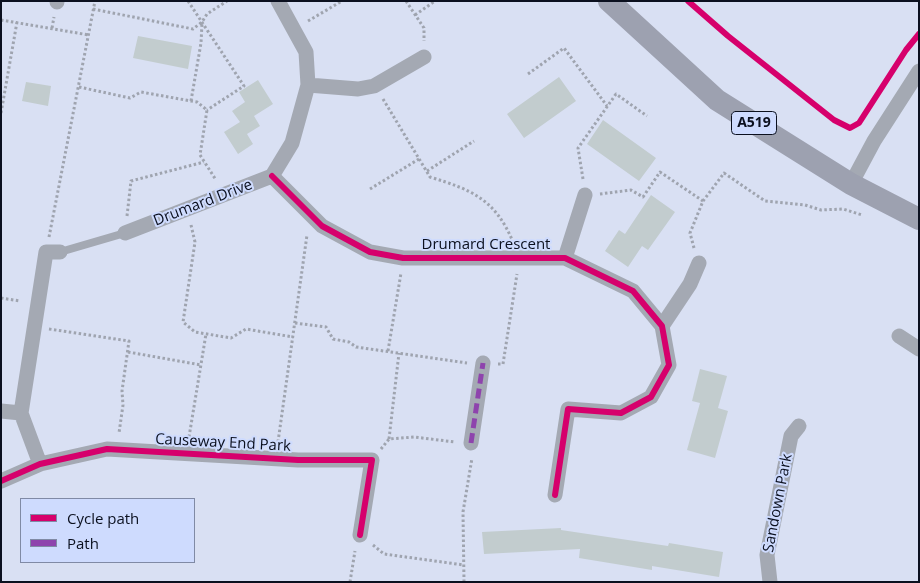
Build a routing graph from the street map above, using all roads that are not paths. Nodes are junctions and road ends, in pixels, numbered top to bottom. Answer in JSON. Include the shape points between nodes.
{"nodes":[{"id":1,"x":278,"y":1,"type":"edge"},
{"id":2,"x":609,"y":1,"type":"edge"},
{"id":3,"x":424,"y":57,"type":"road end"},
{"id":4,"x":918,"y":73,"type":"edge"},
{"id":5,"x":308,"y":85,"type":"junction"},
{"id":6,"x":272,"y":176,"type":"junction"},
{"id":7,"x":851,"y":184,"type":"junction"},
{"id":8,"x":585,"y":195,"type":"road end"},
{"id":9,"x":919,"y":219,"type":"edge"},
{"id":10,"x":125,"y":233,"type":"joint"},
{"id":11,"x":53,"y":252,"type":"joint"},
{"id":12,"x":565,"y":258,"type":"junction"},
{"id":13,"x":699,"y":262,"type":"road end"},
{"id":14,"x":662,"y":326,"type":"junction"},
{"id":15,"x":899,"y":336,"type":"dead end"},
{"id":16,"x":919,"y":350,"type":"edge"},
{"id":17,"x":483,"y":363,"type":"road end"},
{"id":18,"x":1,"y":411,"type":"edge"},
{"id":19,"x":21,"y":413,"type":"junction"},
{"id":20,"x":799,"y":426,"type":"dead end"},
{"id":21,"x":471,"y":443,"type":"road end"},
{"id":22,"x":40,"y":464,"type":"junction"},
{"id":23,"x":1,"y":482,"type":"edge"},
{"id":24,"x":555,"y":495,"type":"dead end"},
{"id":25,"x":360,"y":535,"type":"road end"},
{"id":26,"x":770,"y":582,"type":"edge"}],
"edges":[{"from":1,"to":5,"type":"street","name":"Drumard Drive","via":[[306,52]]},
{"from":2,"to":7,"type":"main road","number":"A519","via":[[717,100]]},
{"from":3,"to":5,"type":"street","via":[[374,86]]},
{"from":4,"to":7,"type":"street","via":[[874,141]]},
{"from":5,"to":6,"type":"street","name":"Drumard Drive","via":[[292,143]]},
{"from":6,"to":10,"type":"street","name":"Drumard Drive"},
{"from":6,"to":12,"type":"street","name":"Drumard Crescent","via":[[322,226],[370,252],[403,258]]},
{"from":7,"to":9,"type":"main road","number":"A519"},
{"from":8,"to":12,"type":"street","name":"Drumard Crescent"},
{"from":10,"to":11,"type":"lane"},
{"from":11,"to":19,"type":"street","via":[[35,326]]},
{"from":12,"to":14,"type":"street","name":"Drumard Crescent","via":[[633,291]]},
{"from":13,"to":14,"type":"street","via":[[690,284]]},
{"from":14,"to":24,"type":"street","name":"Drumard Crescent","via":[[669,365],[651,397],[621,414],[568,409]]},
{"from":15,"to":16,"type":"street"},
{"from":17,"to":21,"type":"street"},
{"from":18,"to":19,"type":"street"},
{"from":19,"to":22,"type":"street"},
{"from":20,"to":26,"type":"street","name":"Sandown Park","via":[[791,436],[767,555]]},
{"from":22,"to":23,"type":"street","name":"Causeway End Park"},
{"from":22,"to":25,"type":"street","name":"Causeway End Park","via":[[107,449],[298,460],[372,460]]}]}
